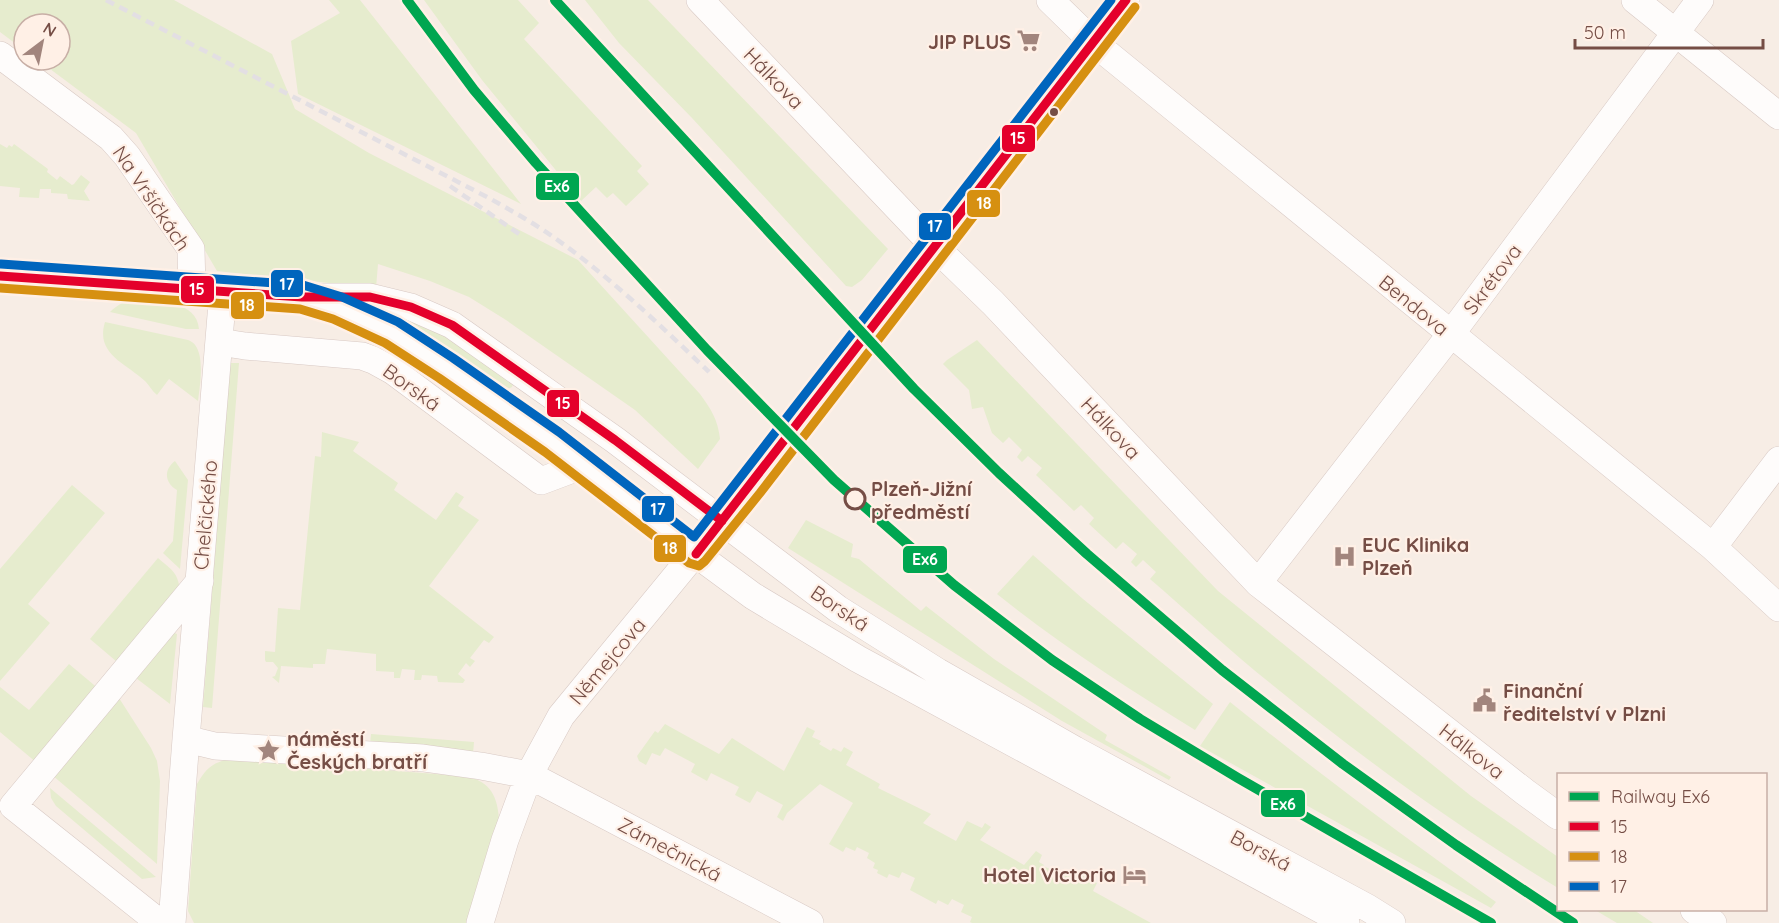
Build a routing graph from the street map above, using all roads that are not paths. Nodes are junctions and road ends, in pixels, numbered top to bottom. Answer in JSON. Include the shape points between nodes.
{"nodes":[{"id":1,"x":700,"y":0,"type":"edge"},
{"id":2,"x":1050,"y":0,"type":"edge"},
{"id":3,"x":1126,"y":0,"type":"edge"},
{"id":4,"x":1635,"y":0,"type":"edge"},
{"id":5,"x":1700,"y":0,"type":"edge"},
{"id":6,"x":1675,"y":33,"type":"junction"},
{"id":7,"x":1093,"y":42,"type":"junction"},
{"id":8,"x":0,"y":55,"type":"edge"},
{"id":9,"x":1779,"y":116,"type":"edge"},
{"id":10,"x":934,"y":246,"type":"junction"},
{"id":11,"x":0,"y":276,"type":"edge"},
{"id":12,"x":192,"y":289,"type":"junction"},
{"id":13,"x":223,"y":291,"type":"junction"},
{"id":14,"x":302,"y":297,"type":"junction"},
{"id":15,"x":1451,"y":334,"type":"junction"},
{"id":16,"x":219,"y":342,"type":"junction"},
{"id":17,"x":1779,"y":460,"type":"edge"},
{"id":18,"x":581,"y":466,"type":"junction"},
{"id":19,"x":722,"y":521,"type":"junction"},
{"id":20,"x":1713,"y":547,"type":"junction"},
{"id":21,"x":696,"y":554,"type":"junction"},
{"id":22,"x":200,"y":580,"type":"junction"},
{"id":23,"x":1258,"y":583,"type":"junction"},
{"id":24,"x":1779,"y":608,"type":"edge"},
{"id":25,"x":186,"y":739,"type":"junction"},
{"id":26,"x":529,"y":775,"type":"junction"},
{"id":27,"x":1557,"y":815,"type":"edge"},
{"id":28,"x":1697,"y":911,"type":"edge"},
{"id":29,"x":160,"y":923,"type":"edge"},
{"id":30,"x":172,"y":923,"type":"edge"},
{"id":31,"x":480,"y":923,"type":"edge"},
{"id":32,"x":810,"y":923,"type":"edge"},
{"id":33,"x":1346,"y":923,"type":"edge"},
{"id":34,"x":1392,"y":923,"type":"edge"},
{"id":35,"x":1713,"y":923,"type":"edge"}],
"edges":[{"from":1,"to":10,"type":"street","name":"Hálkova"},
{"from":2,"to":7,"type":"street","name":"Bendova"},
{"from":3,"to":7,"type":"street","name":"Němejcova"},
{"from":4,"to":6,"type":"street"},
{"from":5,"to":6,"type":"street","name":"Skrétova"},
{"from":6,"to":9,"type":"street"},
{"from":6,"to":15,"type":"street","name":"Skrétova"},
{"from":7,"to":10,"type":"street","name":"Němejcova"},
{"from":7,"to":15,"type":"street","name":"Bendova"},
{"from":8,"to":12,"type":"street","name":"Na Vršíčkách","via":[[111,138],[127,156],[191,249]]},
{"from":10,"to":19,"type":"street","name":"Němejcova"},
{"from":10,"to":23,"type":"street","name":"Hálkova","via":[[1001,311]]},
{"from":11,"to":12,"type":"street","name":"Borská"},
{"from":12,"to":13,"type":"street","name":"Borská"},
{"from":13,"to":14,"type":"street","name":"Borská"},
{"from":13,"to":16,"type":"street","name":"Chelčického"},
{"from":14,"to":18,"type":"street","name":"Borská","via":[[391,332]]},
{"from":14,"to":19,"type":"street","name":"Borská","via":[[370,297],[411,307],[452,325]]},
{"from":15,"to":20,"type":"street","name":"Bendova"},
{"from":15,"to":23,"type":"street","name":"Skrétova"},
{"from":16,"to":18,"type":"street","name":"Borská","via":[[362,356],[393,371],[541,481]]},
{"from":16,"to":22,"type":"street","name":"Chelčického"},
{"from":17,"to":20,"type":"street"},
{"from":18,"to":21,"type":"street","name":"Borská"},
{"from":19,"to":21,"type":"street","name":"Němejcova"},
{"from":19,"to":34,"type":"street","name":"Borská","via":[[838,609],[938,672]]},
{"from":20,"to":24,"type":"street","name":"Bendova"},
{"from":21,"to":26,"type":"street","name":"Němejcova","via":[[561,716]]},
{"from":21,"to":33,"type":"street","name":"Borská","via":[[753,596],[858,659]]},
{"from":22,"to":25,"type":"street","name":"Chelčického"},
{"from":22,"to":29,"type":"street","via":[[13,806]]},
{"from":23,"to":27,"type":"street","name":"Hálkova"},
{"from":25,"to":26,"type":"street","via":[[215,746],[423,758]]},
{"from":25,"to":30,"type":"street"},
{"from":26,"to":31,"type":"street"},
{"from":26,"to":32,"type":"street","name":"Zámečnická"},
{"from":28,"to":35,"type":"street"}]}
